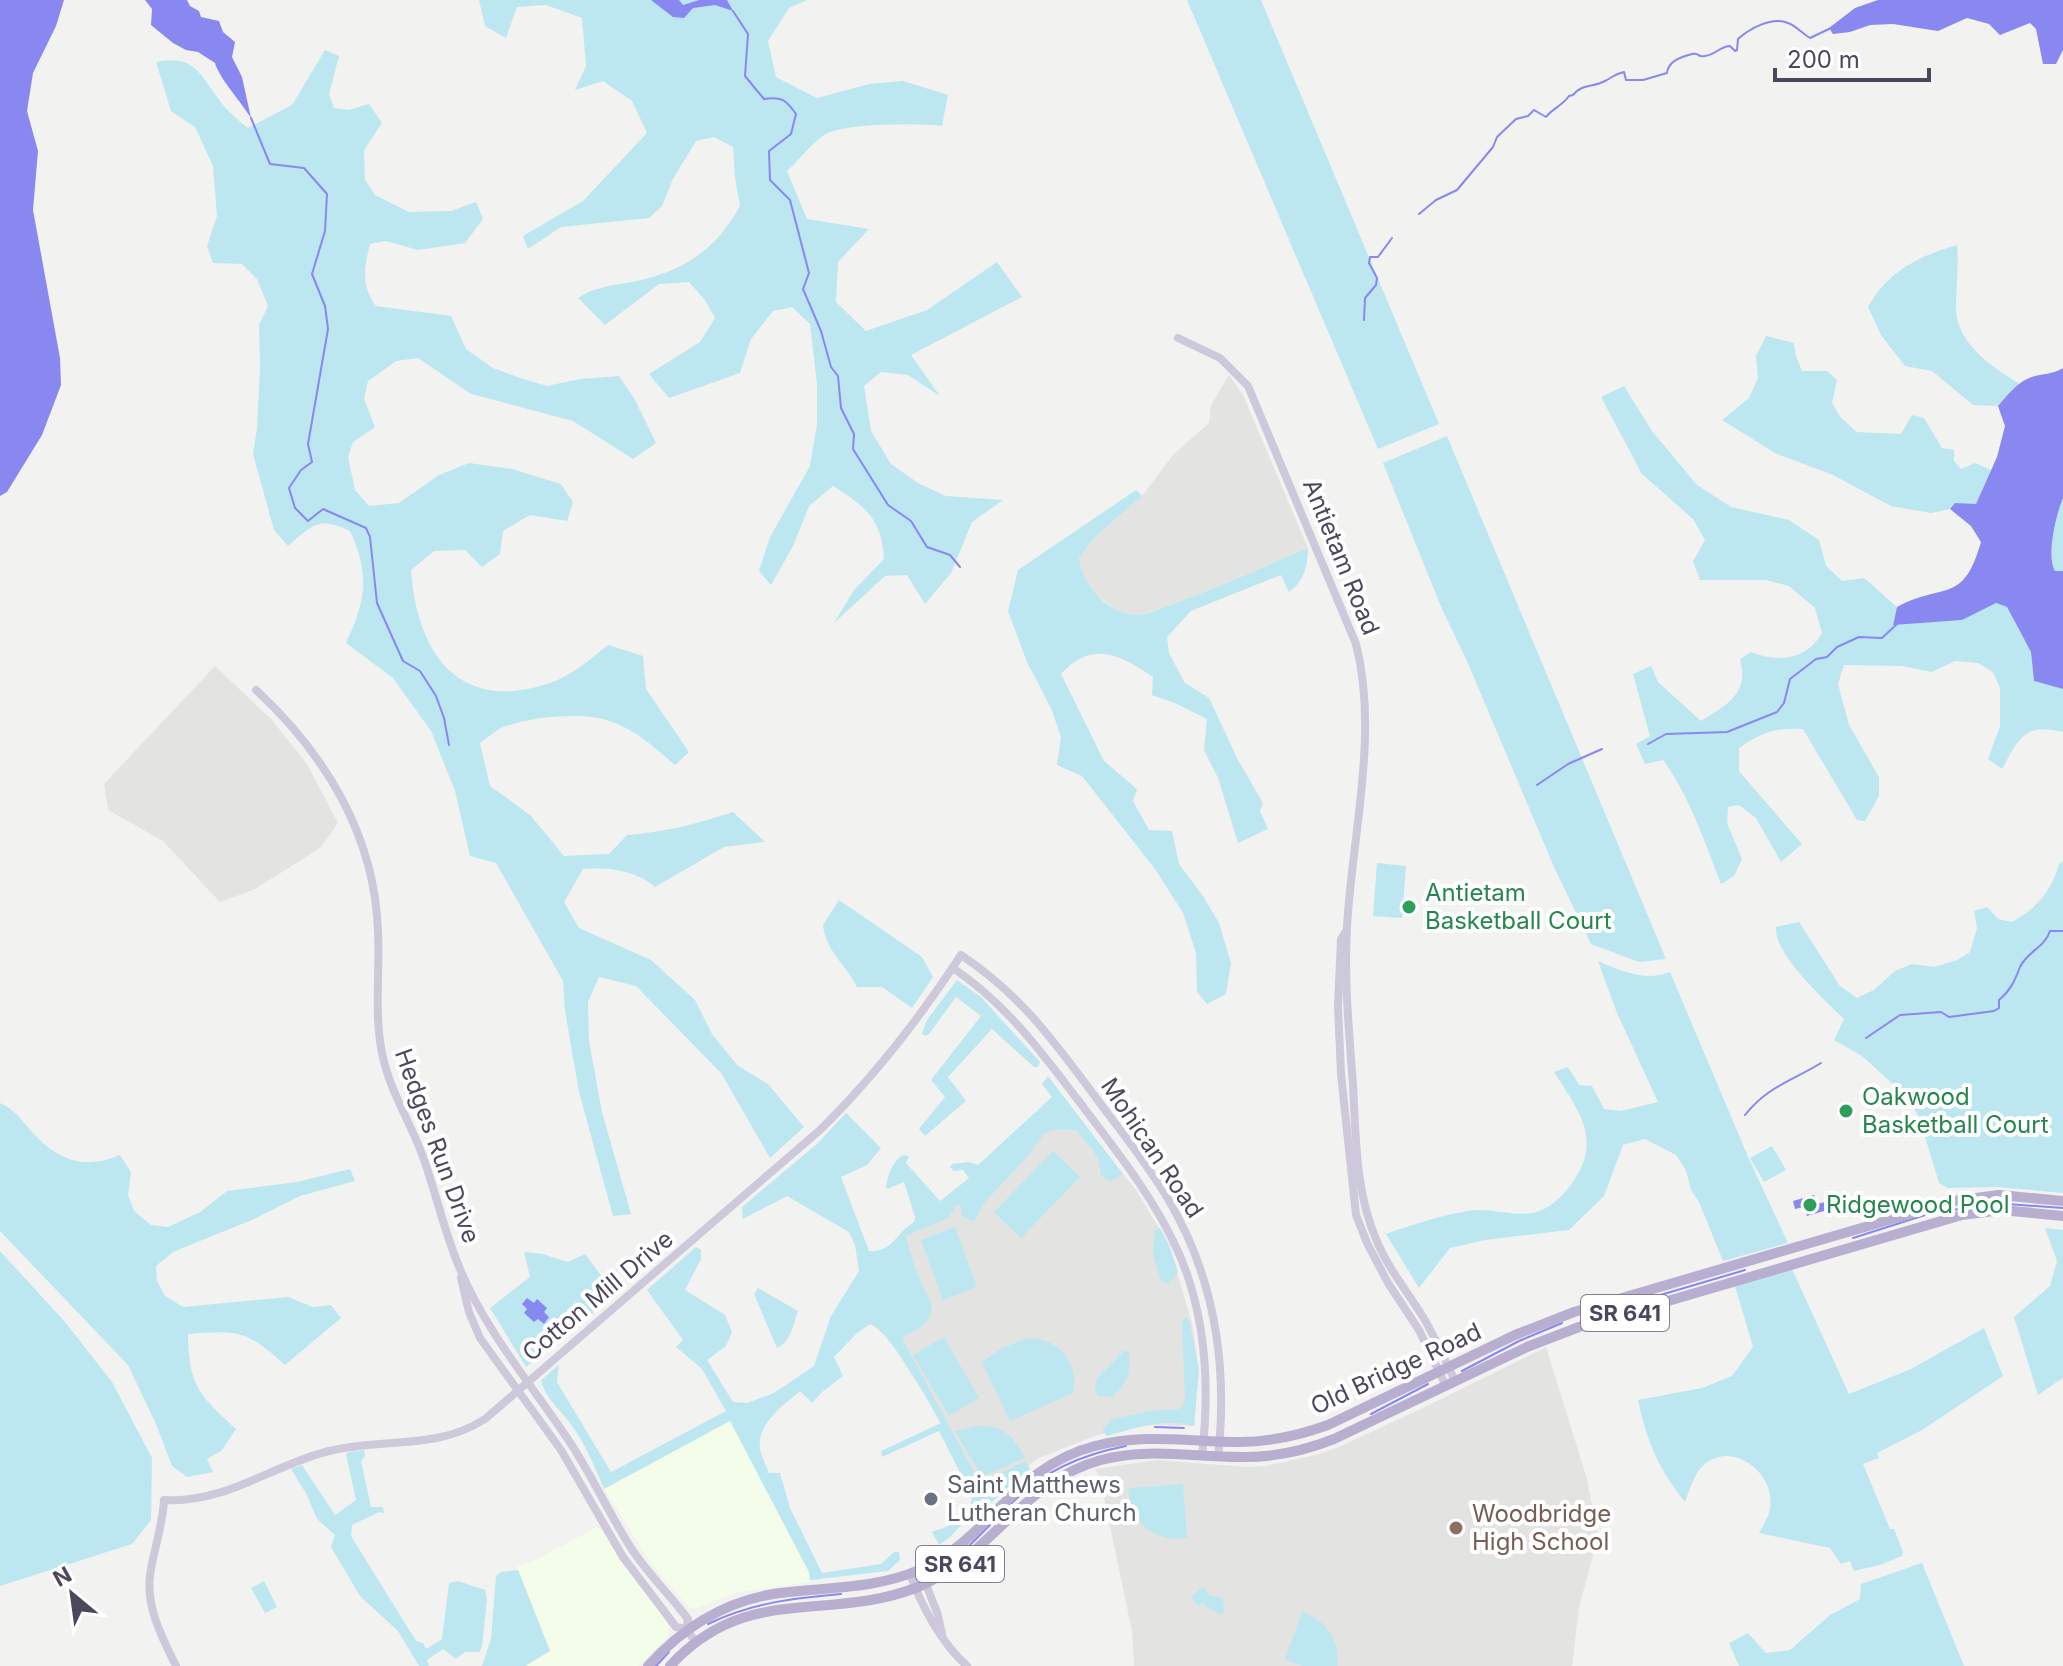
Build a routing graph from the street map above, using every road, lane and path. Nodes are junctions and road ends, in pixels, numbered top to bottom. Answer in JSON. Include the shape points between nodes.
{"nodes":[{"id":1,"x":1178,"y":338,"type":"dead end"},
{"id":2,"x":256,"y":690,"type":"dead end"},
{"id":3,"x":961,"y":955,"type":"joint"},
{"id":4,"x":953,"y":968,"type":"junction"},
{"id":5,"x":2063,"y":1201,"type":"edge"},
{"id":6,"x":2063,"y":1216,"type":"edge"},
{"id":7,"x":460,"y":1269,"type":"junction"},
{"id":8,"x":1444,"y":1369,"type":"junction"},
{"id":9,"x":528,"y":1381,"type":"junction"},
{"id":10,"x":1451,"y":1384,"type":"junction"},
{"id":11,"x":518,"y":1390,"type":"junction"},
{"id":12,"x":558,"y":1424,"type":"junction"},
{"id":13,"x":548,"y":1431,"type":"junction"},
{"id":14,"x":1204,"y":1440,"type":"junction"},
{"id":15,"x":1220,"y":1441,"type":"junction"},
{"id":16,"x":1202,"y":1456,"type":"junction"},
{"id":17,"x":1218,"y":1457,"type":"junction"},
{"id":18,"x":915,"y":1572,"type":"junction"},
{"id":19,"x":926,"y":1583,"type":"junction"},
{"id":20,"x":915,"y":1588,"type":"junction"},
{"id":21,"x":686,"y":1629,"type":"junction"},
{"id":22,"x":943,"y":1635,"type":"junction"},
{"id":23,"x":696,"y":1642,"type":"junction"},
{"id":24,"x":176,"y":1666,"type":"edge"},
{"id":25,"x":648,"y":1666,"type":"edge"},
{"id":26,"x":670,"y":1666,"type":"edge"},
{"id":27,"x":967,"y":1666,"type":"edge"}],
"edges":[{"from":1,"to":8,"type":"street","name":"Antietam Road","via":[[1220,358],[1248,386],[1356,644],[1366,727],[1346,931],[1357,1165],[1363,1202],[1384,1256],[1424,1318]]},
{"from":2,"to":7,"type":"street","name":"Hedges Run Drive","via":[[319,758],[362,844],[377,906],[382,1056]]},
{"from":3,"to":4,"type":"street","name":"Cotton Mill Drive"},
{"from":3,"to":15,"type":"street","name":"Mohican Road","via":[[1034,1016],[1179,1218],[1202,1271],[1216,1328],[1223,1402]]},
{"from":4,"to":9,"type":"street","name":"Cotton Mill Drive","via":[[882,1063],[820,1130]]},
{"from":4,"to":14,"type":"street","name":"Mohican Road","via":[[1026,1031],[1144,1190],[1176,1246],[1202,1341],[1207,1388]]},
{"from":5,"to":8,"type":"main road","name":"Old Bridge Road","number":"SR 641","via":[[1998,1195],[1954,1201],[1564,1315]]},
{"from":6,"to":10,"type":"main road","name":"Old Bridge Road","number":"SR 641","via":[[2002,1210],[1953,1217],[1579,1327]]},
{"from":7,"to":9,"type":"street","name":"Hedges Run Drive"},
{"from":7,"to":11,"type":"street","name":"Hedges Run Drive","via":[[474,1327]]},
{"from":8,"to":10,"type":"street","name":"Antietam Road"},
{"from":8,"to":15,"type":"main road","name":"Old Bridge Road","number":"SR 641","via":[[1313,1431]]},
{"from":9,"to":11,"type":"street","name":"Cotton Mill Drive"},
{"from":9,"to":12,"type":"street","name":"Hedges Run Drive"},
{"from":10,"to":17,"type":"main road","name":"Old Bridge Road","number":"SR 641","via":[[1317,1445],[1269,1456]]},
{"from":11,"to":13,"type":"street","name":"Hedges Run Drive"},
{"from":11,"to":24,"type":"street","name":"Cotton Mill Drive","via":[[485,1419],[453,1436],[332,1450],[221,1494],[164,1500],[150,1598]]},
{"from":12,"to":13,"type":"street"},
{"from":12,"to":21,"type":"street","name":"Hedges Run Drive","via":[[638,1557],[688,1619]]},
{"from":13,"to":21,"type":"street","name":"Hedges Run Drive","via":[[623,1557],[676,1627]]},
{"from":14,"to":15,"type":"main road","name":"Old Bridge Road","number":"SR 641"},
{"from":14,"to":16,"type":"street","name":"Mohican Road"},
{"from":14,"to":18,"type":"main road","name":"Old Bridge Road","number":"SR 641","via":[[1130,1439],[1068,1455],[1027,1480],[953,1550]]},
{"from":15,"to":17,"type":"street","name":"Mohican Road"},
{"from":16,"to":17,"type":"main road","name":"Old Bridge Road","number":"SR 641"},
{"from":16,"to":19,"type":"main road","name":"Old Bridge Road","number":"SR 641","via":[[1140,1453],[1078,1468],[1040,1489],[962,1563]]},
{"from":18,"to":19,"type":"street"},
{"from":18,"to":20,"type":"street"},
{"from":18,"to":21,"type":"main road","name":"Old Bridge Road","number":"SR 641","via":[[865,1586],[751,1599]]},
{"from":19,"to":20,"type":"main road","name":"Old Bridge Road","number":"SR 641"},
{"from":19,"to":22,"type":"street"},
{"from":20,"to":22,"type":"street"},
{"from":20,"to":23,"type":"main road","name":"Old Bridge Road","number":"SR 641","via":[[857,1602],[757,1613]]},
{"from":21,"to":23,"type":"street","name":"Hedges Run Drive"},
{"from":21,"to":25,"type":"main road","name":"Old Bridge Road","number":"SR 641"},
{"from":22,"to":27,"type":"street"},
{"from":23,"to":26,"type":"main road","name":"Old Bridge Road","number":"SR 641"}]}
